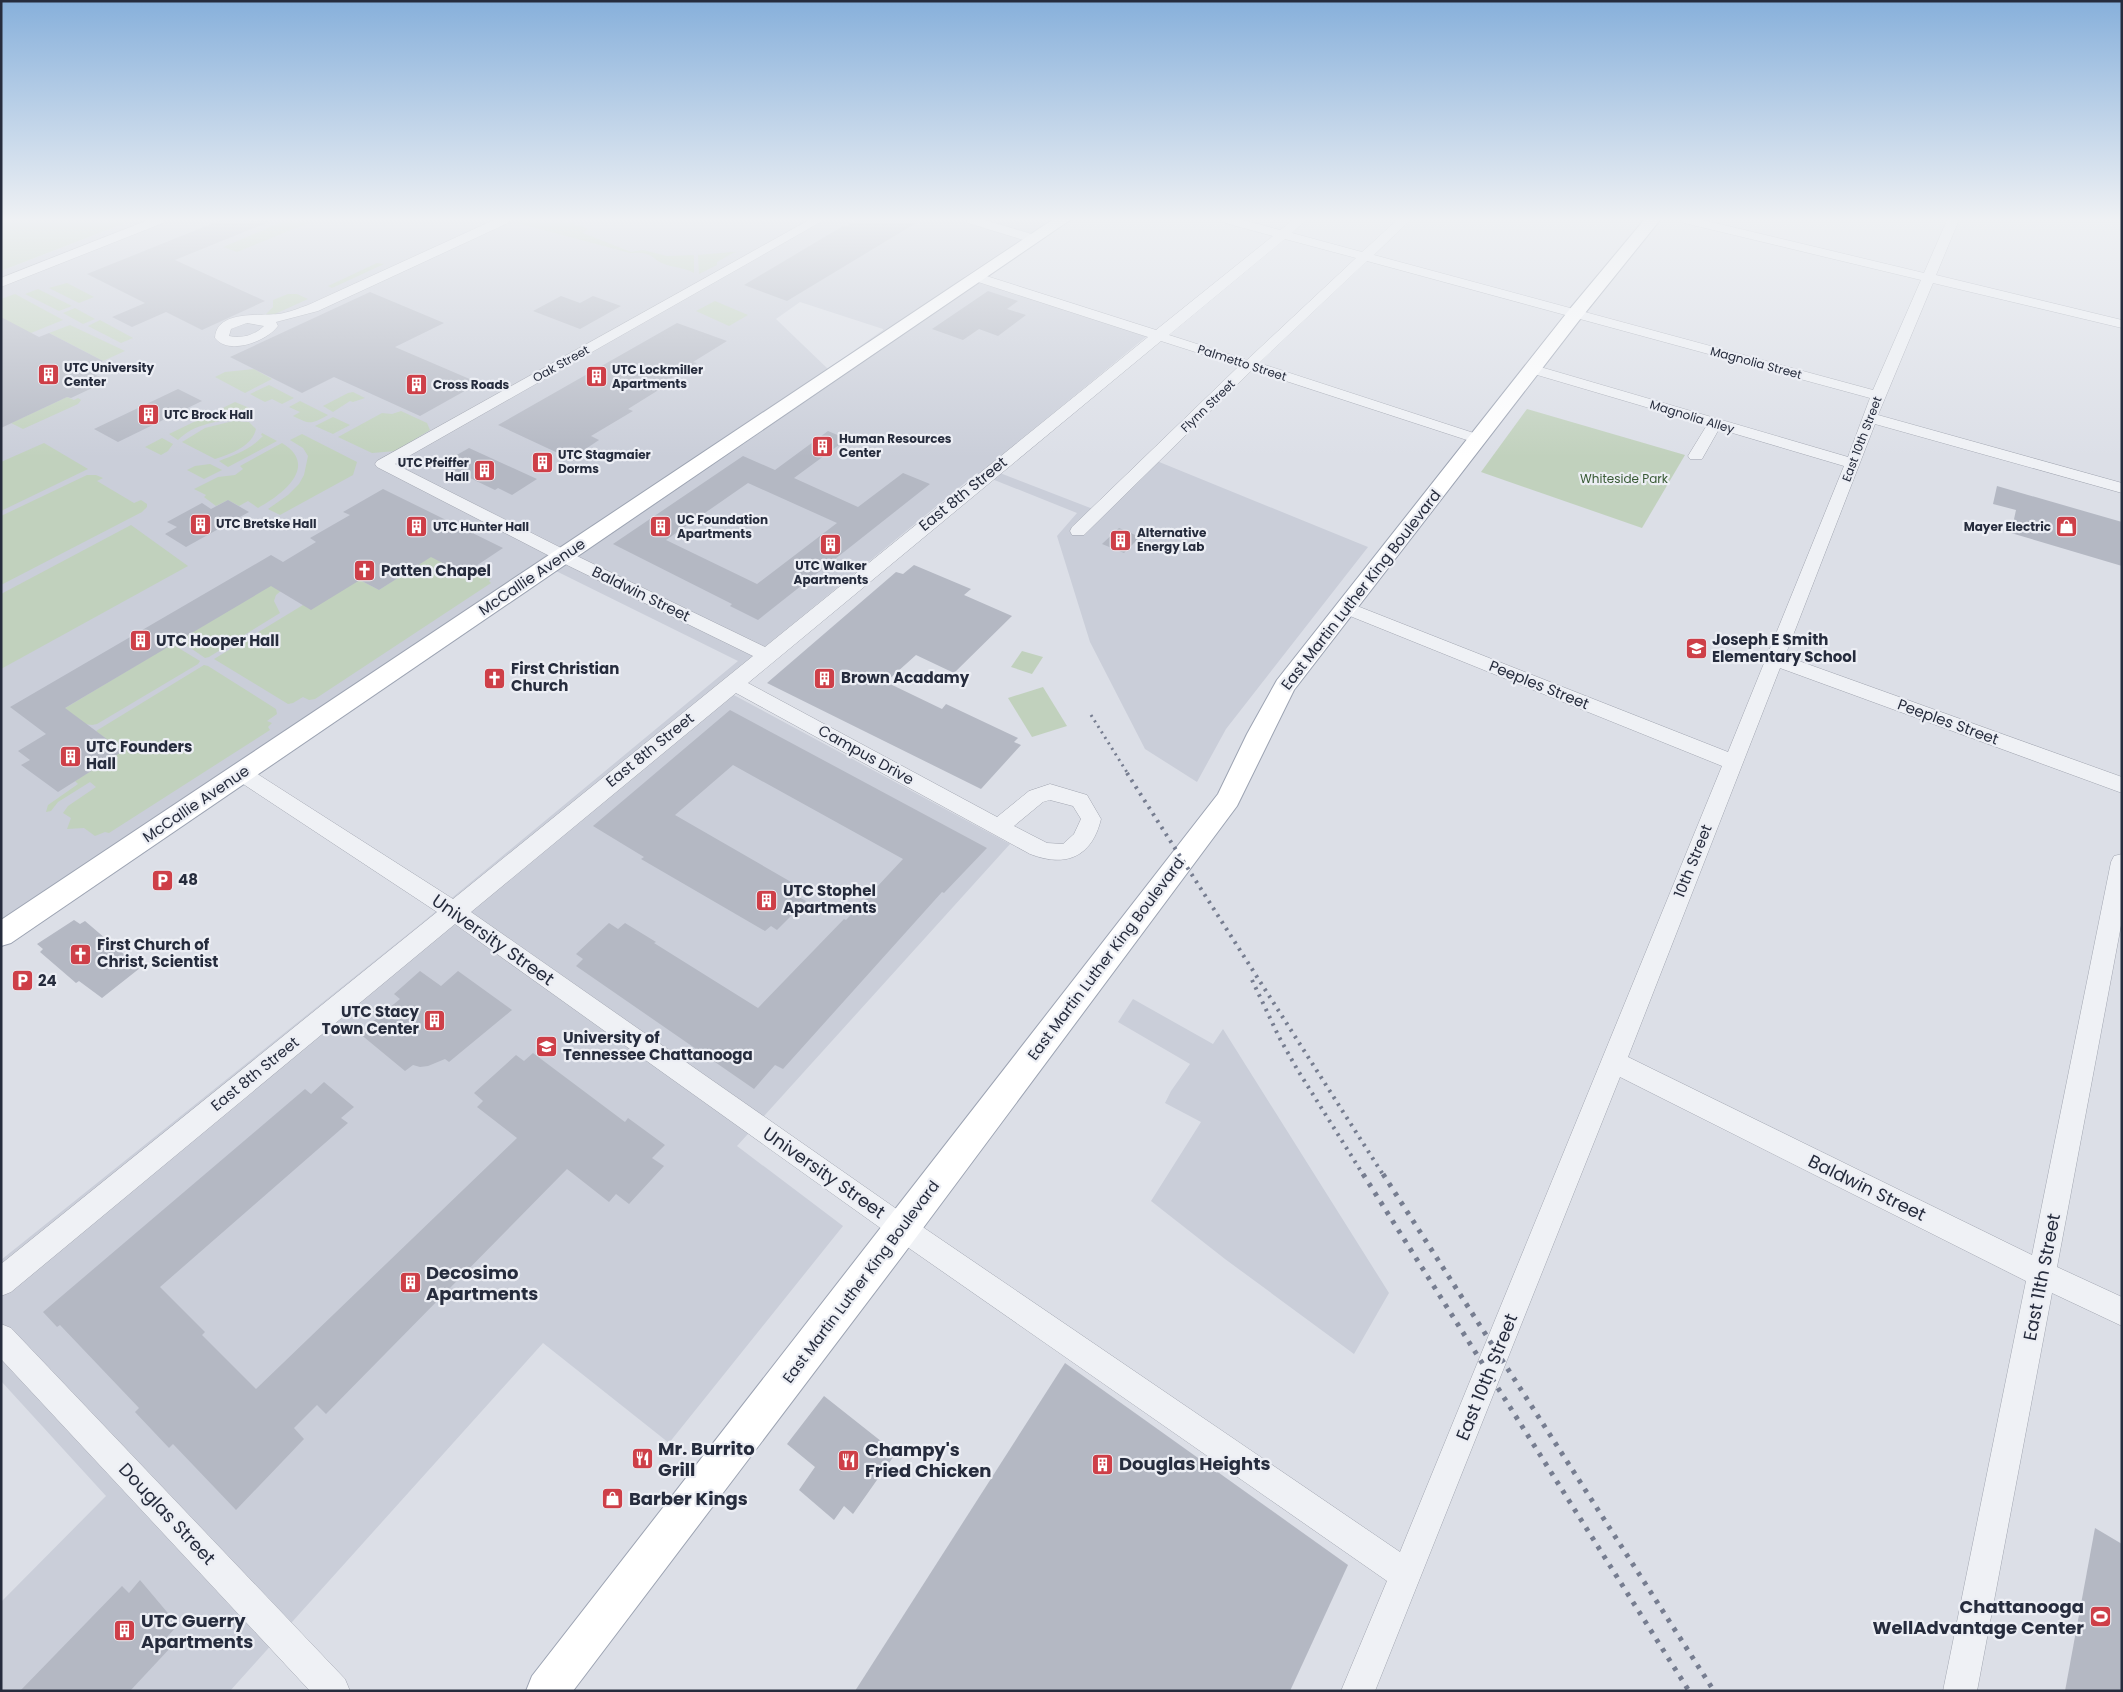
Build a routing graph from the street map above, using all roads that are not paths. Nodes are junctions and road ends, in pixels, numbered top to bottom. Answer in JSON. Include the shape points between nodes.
{"nodes":[{"id":1,"x":333,"y":299,"type":"edge"},
{"id":2,"x":677,"y":299,"type":"edge"},
{"id":3,"x":944,"y":299,"type":"edge"},
{"id":4,"x":1045,"y":299,"type":"edge"},
{"id":5,"x":1201,"y":299,"type":"edge"},
{"id":6,"x":1319,"y":299,"type":"edge"},
{"id":7,"x":1519,"y":299,"type":"edge"},
{"id":8,"x":1587,"y":299,"type":"edge"},
{"id":9,"x":1919,"y":299,"type":"edge"},
{"id":10,"x":2019,"y":299,"type":"edge"},
{"id":11,"x":313,"y":308,"type":"junction"},
{"id":12,"x":1575,"y":314,"type":"junction"},
{"id":13,"x":265,"y":319,"type":"junction"},
{"id":14,"x":2122,"y":324,"type":"edge"},
{"id":15,"x":260,"y":335,"type":"junction"},
{"id":16,"x":1156,"y":335,"type":"junction"},
{"id":17,"x":1249,"y":365,"type":"junction"},
{"id":18,"x":1532,"y":368,"type":"junction"},
{"id":19,"x":1878,"y":396,"type":"junction"},
{"id":20,"x":1871,"y":418,"type":"junction"},
{"id":21,"x":1715,"y":424,"type":"junction"},
{"id":22,"x":1478,"y":439,"type":"junction"},
{"id":23,"x":1696,"y":456,"type":"dead end"},
{"id":24,"x":383,"y":464,"type":"joint"},
{"id":25,"x":1853,"y":464,"type":"junction"},
{"id":26,"x":2122,"y":488,"type":"edge"},
{"id":27,"x":1078,"y":531,"type":"dead end"},
{"id":28,"x":564,"y":556,"type":"junction"},
{"id":29,"x":1346,"y":608,"type":"junction"},
{"id":30,"x":766,"y":655,"type":"junction"},
{"id":31,"x":1774,"y":660,"type":"junction"},
{"id":32,"x":733,"y":683,"type":"junction"},
{"id":33,"x":1732,"y":762,"type":"junction"},
{"id":34,"x":241,"y":774,"type":"junction"},
{"id":35,"x":2122,"y":784,"type":"edge"},
{"id":36,"x":998,"y":827,"type":"dead end"},
{"id":37,"x":2122,"y":862,"type":"edge"},
{"id":38,"x":453,"y":912,"type":"junction"},
{"id":39,"x":1,"y":935,"type":"edge"},
{"id":40,"x":1613,"y":1062,"type":"junction"},
{"id":41,"x":902,"y":1228,"type":"junction"},
{"id":42,"x":2042,"y":1274,"type":"junction"},
{"id":43,"x":1,"y":1282,"type":"edge"},
{"id":44,"x":2122,"y":1312,"type":"edge"},
{"id":45,"x":1,"y":1338,"type":"edge"},
{"id":46,"x":1406,"y":1575,"type":"junction"},
{"id":47,"x":333,"y":1691,"type":"edge"},
{"id":48,"x":547,"y":1691,"type":"edge"},
{"id":49,"x":1358,"y":1691,"type":"edge"},
{"id":50,"x":1960,"y":1691,"type":"edge"}],
"edges":[{"from":1,"to":11,"type":"street"},
{"from":2,"to":24,"type":"street","name":"Oak Street"},
{"from":3,"to":28,"type":"main road","name":"McCallie Avenue"},
{"from":4,"to":16,"type":"street","name":"Palmetto Street"},
{"from":5,"to":16,"type":"street","name":"East 8th Street"},
{"from":6,"to":17,"type":"street","name":"Flynn Street"},
{"from":7,"to":12,"type":"street","name":"Magnolia Street"},
{"from":8,"to":12,"type":"main road","name":"East Martin Luther King Boulevard"},
{"from":9,"to":19,"type":"street","name":"East 10th Street"},
{"from":10,"to":14,"type":"street"},
{"from":11,"to":13,"type":"street","via":[[282,318]]},
{"from":11,"to":15,"type":"street","via":[[295,320]]},
{"from":12,"to":18,"type":"main road","name":"East Martin Luther King Boulevard"},
{"from":12,"to":19,"type":"street","name":"Magnolia Street"},
{"from":13,"to":15,"type":"street","via":[[271,326]]},
{"from":13,"to":15,"type":"street","via":[[233,322],[221,334],[222,338],[234,341]]},
{"from":16,"to":17,"type":"street","name":"Palmetto Street"},
{"from":16,"to":30,"type":"street","name":"East 8th Street"},
{"from":17,"to":22,"type":"street","name":"Palmetto Street"},
{"from":17,"to":27,"type":"street","name":"Flynn Street"},
{"from":18,"to":21,"type":"street","name":"Magnolia Alley"},
{"from":18,"to":22,"type":"main road","name":"East Martin Luther King Boulevard"},
{"from":19,"to":20,"type":"street","name":"East 10th Street"},
{"from":20,"to":25,"type":"street","name":"East 10th Street"},
{"from":20,"to":26,"type":"street"},
{"from":21,"to":23,"type":"street"},
{"from":21,"to":25,"type":"street","name":"Magnolia Alley"},
{"from":22,"to":29,"type":"main road","name":"East Martin Luther King Boulevard"},
{"from":24,"to":28,"type":"street","name":"Baldwin Street"},
{"from":25,"to":31,"type":"street","name":"East 10th Street"},
{"from":28,"to":30,"type":"street","name":"Baldwin Street"},
{"from":28,"to":34,"type":"main road","name":"McCallie Avenue"},
{"from":29,"to":33,"type":"street","name":"Peeples Street"},
{"from":29,"to":41,"type":"main road","name":"East Martin Luther King Boulevard","via":[[1285,686],[1228,798]]},
{"from":30,"to":32,"type":"street","name":"East 8th Street"},
{"from":31,"to":33,"type":"street","name":"10th Street"},
{"from":31,"to":35,"type":"street","name":"Peeples Street"},
{"from":32,"to":36,"type":"street","name":"Campus Drive"},
{"from":32,"to":38,"type":"street","name":"East 8th Street"},
{"from":33,"to":40,"type":"street","name":"10th Street"},
{"from":34,"to":38,"type":"street","name":"University Street"},
{"from":34,"to":39,"type":"main road","name":"McCallie Avenue"},
{"from":37,"to":42,"type":"street","name":"East 11th Street"},
{"from":38,"to":41,"type":"street","name":"University Street"},
{"from":38,"to":43,"type":"street","name":"East 8th Street"},
{"from":40,"to":42,"type":"street","name":"Baldwin Street"},
{"from":40,"to":46,"type":"street","name":"East 10th Street"},
{"from":41,"to":46,"type":"street","name":"University Street"},
{"from":41,"to":48,"type":"main road","name":"East Martin Luther King Boulevard"},
{"from":42,"to":44,"type":"street","name":"Baldwin Street"},
{"from":42,"to":50,"type":"street","name":"East 11th Street"},
{"from":45,"to":47,"type":"street","name":"Douglas Street"},
{"from":46,"to":49,"type":"street","name":"East 10th Street"}]}
